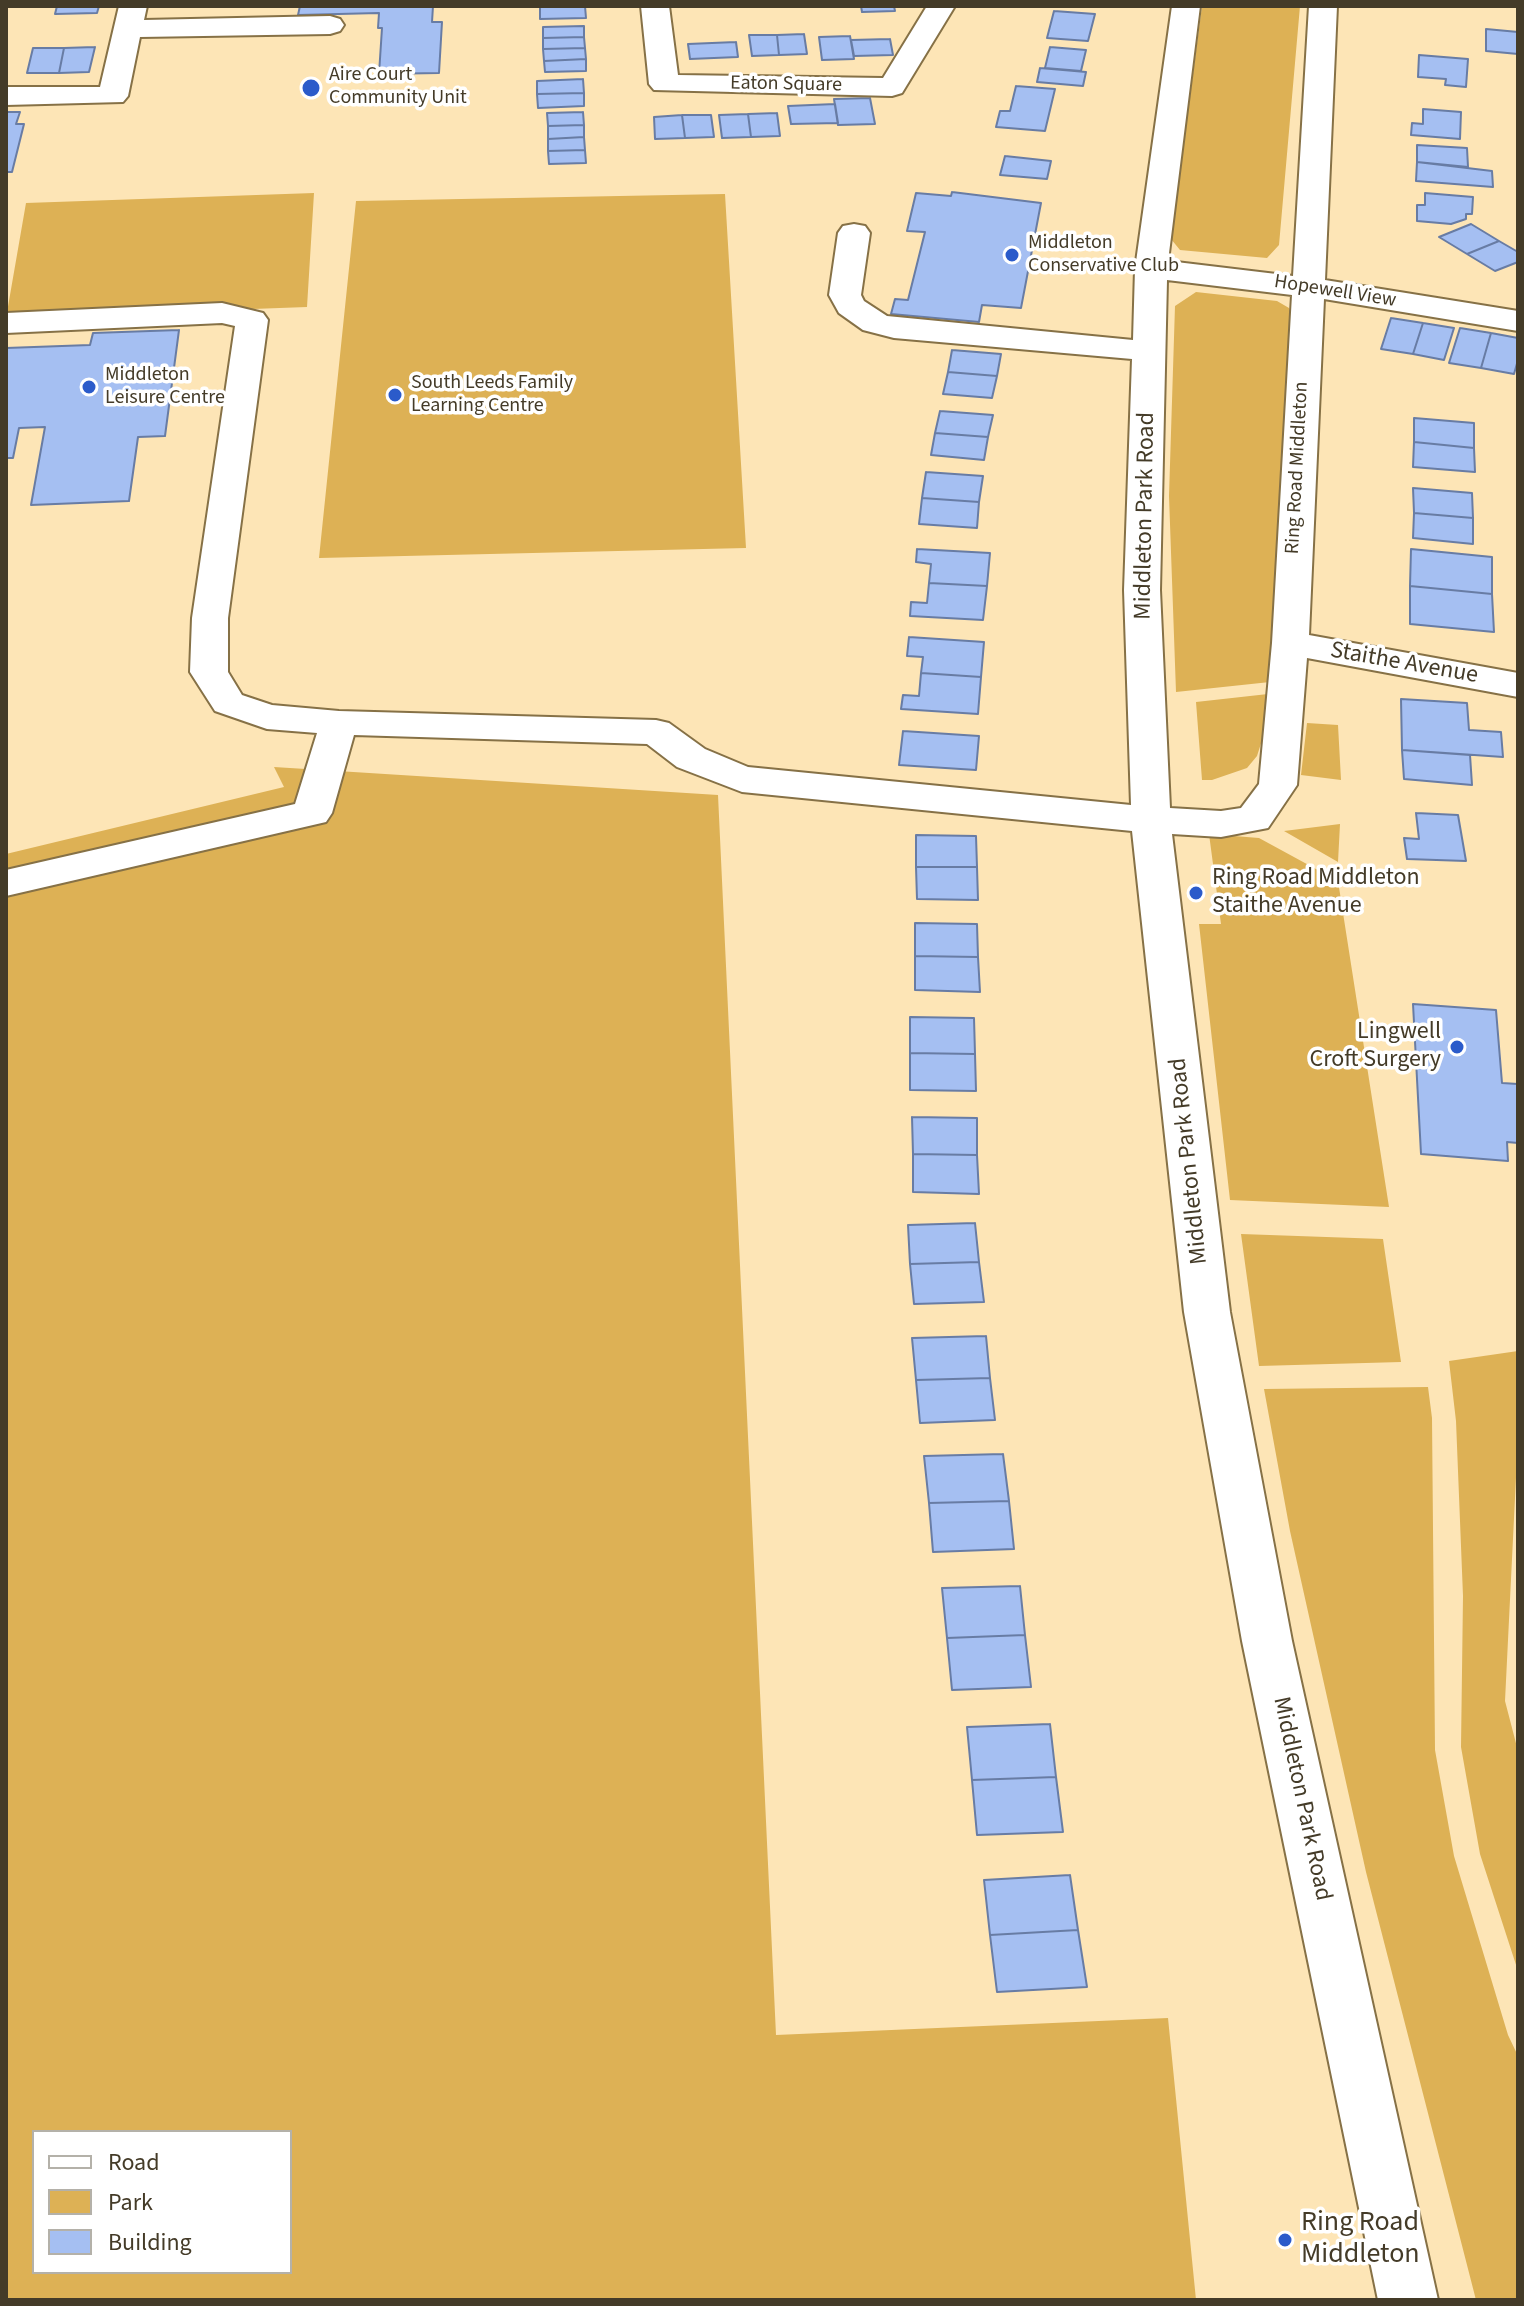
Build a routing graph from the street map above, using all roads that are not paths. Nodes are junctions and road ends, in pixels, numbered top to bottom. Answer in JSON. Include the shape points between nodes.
{"nodes":[{"id":1,"x":655,"y":6,"type":"edge"},
{"id":2,"x":941,"y":6,"type":"edge"},
{"id":3,"x":1186,"y":6,"type":"edge"},
{"id":4,"x":1323,"y":6,"type":"edge"},
{"id":5,"x":1347,"y":6,"type":"edge"},
{"id":6,"x":131,"y":18,"type":"edge"},
{"id":7,"x":330,"y":25,"type":"dead end"},
{"id":8,"x":6,"y":96,"type":"edge"},
{"id":9,"x":854,"y":233,"type":"dead end"},
{"id":10,"x":1151,"y":269,"type":"junction"},
{"id":11,"x":1307,"y":287,"type":"junction"},
{"id":12,"x":1518,"y":321,"type":"edge"},
{"id":13,"x":6,"y":323,"type":"edge"},
{"id":14,"x":1149,"y":351,"type":"junction"},
{"id":15,"x":1290,"y":643,"type":"junction"},
{"id":16,"x":1518,"y":685,"type":"edge"},
{"id":17,"x":339,"y":723,"type":"junction"},
{"id":18,"x":1151,"y":820,"type":"junction"},
{"id":19,"x":6,"y":883,"type":"edge"},
{"id":20,"x":1408,"y":2300,"type":"edge"}],
"edges":[{"from":1,"to":2,"type":"street","name":"Eaton Square","via":[[664,84],[892,87]]},
{"from":3,"to":10,"type":"street","name":"Middleton Park Road"},
{"from":4,"to":5,"type":"street"},
{"from":4,"to":11,"type":"street","name":"Ring Road Middleton"},
{"from":6,"to":7,"type":"street"},
{"from":6,"to":8,"type":"street","via":[[113,96]]},
{"from":9,"to":14,"type":"street","via":[[845,295],[850,306],[875,323]]},
{"from":10,"to":11,"type":"street","name":"Hopewell View"},
{"from":10,"to":14,"type":"street","name":"Middleton Park Road"},
{"from":11,"to":12,"type":"street","name":"Hopewell View"},
{"from":11,"to":15,"type":"street","name":"Ring Road Middleton"},
{"from":13,"to":17,"type":"street","via":[[222,313],[252,320],[210,618],[209,672],[228,703],[267,717]]},
{"from":14,"to":18,"type":"street","name":"Middleton Park Road","via":[[1142,590]]},
{"from":15,"to":16,"type":"street","name":"Staithe Avenue"},
{"from":15,"to":18,"type":"street","name":"Ring Road Middleton","via":[[1278,785],[1254,819],[1221,824]]},
{"from":17,"to":18,"type":"street","via":[[656,732],[691,758],[742,779]]},
{"from":17,"to":19,"type":"street","via":[[312,813]]},
{"from":18,"to":20,"type":"street","name":"Middleton Park Road","via":[[1207,1312],[1267,1641]]}]}
